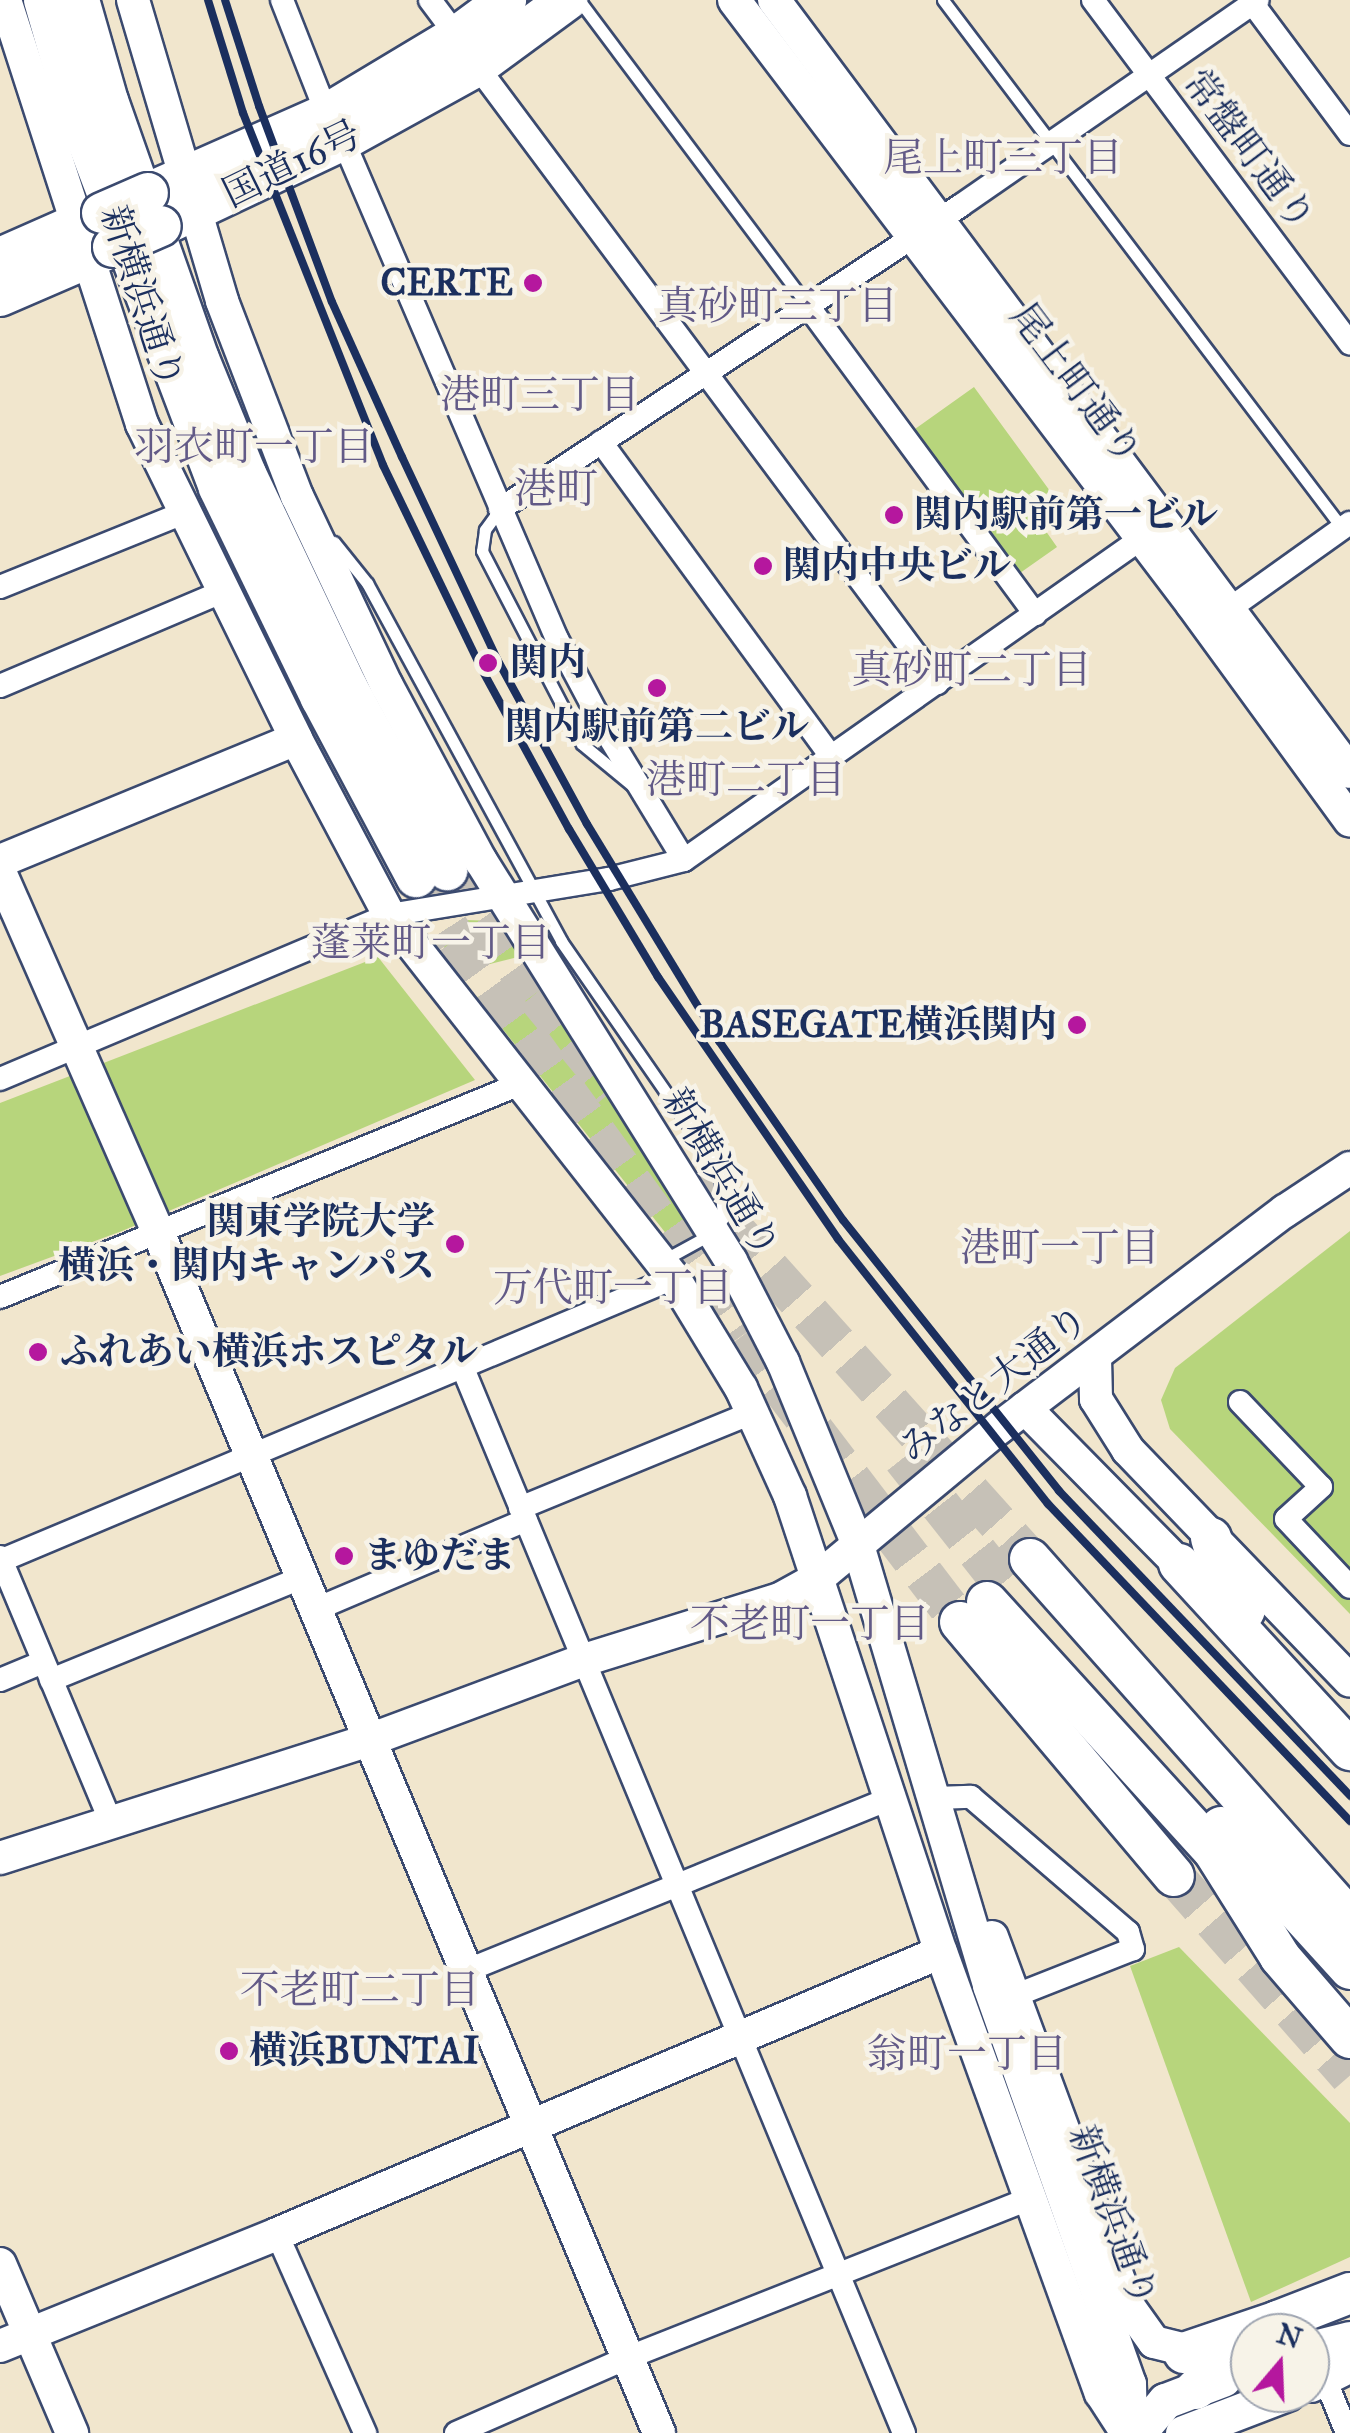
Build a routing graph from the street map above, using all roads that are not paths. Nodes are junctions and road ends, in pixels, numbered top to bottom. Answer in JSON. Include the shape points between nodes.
{"nodes":[{"id":1,"x":5,"y":0,"type":"edge"},
{"id":2,"x":44,"y":0,"type":"edge"},
{"id":3,"x":79,"y":0,"type":"edge"},
{"id":4,"x":133,"y":0,"type":"edge"},
{"id":5,"x":282,"y":0,"type":"edge"},
{"id":6,"x":430,"y":0,"type":"edge"},
{"id":7,"x":506,"y":0,"type":"edge"},
{"id":8,"x":567,"y":0,"type":"edge"},
{"id":9,"x":578,"y":0,"type":"edge"},
{"id":10,"x":734,"y":0,"type":"edge"},
{"id":11,"x":774,"y":0,"type":"edge"},
{"id":12,"x":943,"y":0,"type":"edge"},
{"id":13,"x":1093,"y":0,"type":"edge"},
{"id":14,"x":1254,"y":1,"type":"edge"},
{"id":15,"x":9,"y":42,"type":"edge"},
{"id":16,"x":467,"y":51,"type":"junction"},
{"id":17,"x":1149,"y":75,"type":"junction"},
{"id":18,"x":335,"y":127,"type":"junction"},
{"id":19,"x":1350,"y":134,"type":"edge"},
{"id":20,"x":1051,"y":141,"type":"junction"},
{"id":21,"x":172,"y":202,"type":"junction"},
{"id":22,"x":927,"y":227,"type":"junction"},
{"id":23,"x":94,"y":236,"type":"junction"},
{"id":24,"x":0,"y":258,"type":"edge"},
{"id":25,"x":0,"y":296,"type":"edge"},
{"id":26,"x":808,"y":306,"type":"junction"},
{"id":27,"x":1350,"y":343,"type":"edge"},
{"id":28,"x":704,"y":372,"type":"junction"},
{"id":29,"x":600,"y":442,"type":"junction"},
{"id":30,"x":500,"y":509,"type":"junction"},
{"id":31,"x":186,"y":512,"type":"junction"},
{"id":32,"x":1346,"y":525,"type":"edge"},
{"id":33,"x":1142,"y":538,"type":"junction"},
{"id":34,"x":0,"y":587,"type":"edge"},
{"id":35,"x":224,"y":591,"type":"junction"},
{"id":36,"x":1035,"y":614,"type":"junction"},
{"id":37,"x":1218,"y":617,"type":"junction"},
{"id":38,"x":937,"y":683,"type":"junction"},
{"id":39,"x":0,"y":686,"type":"edge"},
{"id":40,"x":296,"y":738,"type":"junction"},
{"id":41,"x":832,"y":758,"type":"junction"},
{"id":42,"x":1350,"y":772,"type":"edge"},
{"id":43,"x":641,"y":791,"type":"junction"},
{"id":44,"x":1350,"y":821,"type":"edge"},
{"id":45,"x":0,"y":860,"type":"edge"},
{"id":46,"x":684,"y":860,"type":"junction"},
{"id":47,"x":0,"y":872,"type":"edge"},
{"id":48,"x":517,"y":892,"type":"junction"},
{"id":49,"x":390,"y":915,"type":"junction"},
{"id":50,"x":74,"y":1048,"type":"junction"},
{"id":51,"x":0,"y":1079,"type":"edge"},
{"id":52,"x":520,"y":1084,"type":"junction"},
{"id":53,"x":1350,"y":1160,"type":"edge"},
{"id":54,"x":1350,"y":1168,"type":"edge"},
{"id":55,"x":1320,"y":1188,"type":"junction"},
{"id":56,"x":713,"y":1232,"type":"junction"},
{"id":57,"x":159,"y":1234,"type":"junction"},
{"id":58,"x":667,"y":1270,"type":"junction"},
{"id":59,"x":0,"y":1298,"type":"edge"},
{"id":60,"x":1094,"y":1358,"type":"junction"},
{"id":61,"x":462,"y":1366,"type":"junction"},
{"id":62,"x":1240,"y":1402,"type":"dead end"},
{"id":63,"x":1025,"y":1408,"type":"junction"},
{"id":64,"x":752,"y":1413,"type":"junction"},
{"id":65,"x":249,"y":1454,"type":"junction"},
{"id":66,"x":523,"y":1514,"type":"junction"},
{"id":67,"x":1211,"y":1538,"type":"junction"},
{"id":68,"x":857,"y":1542,"type":"junction"},
{"id":69,"x":0,"y":1559,"type":"edge"},
{"id":70,"x":1179,"y":1564,"type":"junction"},
{"id":71,"x":300,"y":1578,"type":"junction"},
{"id":72,"x":818,"y":1578,"type":"junction"},
{"id":73,"x":1350,"y":1588,"type":"edge"},
{"id":74,"x":995,"y":1592,"type":"junction"},
{"id":75,"x":314,"y":1610,"type":"junction"},
{"id":76,"x":584,"y":1660,"type":"junction"},
{"id":77,"x":47,"y":1671,"type":"junction"},
{"id":78,"x":1298,"y":1672,"type":"junction"},
{"id":79,"x":0,"y":1680,"type":"edge"},
{"id":80,"x":1350,"y":1681,"type":"edge"},
{"id":81,"x":1350,"y":1724,"type":"edge"},
{"id":82,"x":368,"y":1740,"type":"junction"},
{"id":83,"x":1350,"y":1750,"type":"edge"},
{"id":84,"x":891,"y":1798,"type":"junction"},
{"id":85,"x":936,"y":1798,"type":"junction"},
{"id":86,"x":110,"y":1822,"type":"junction"},
{"id":87,"x":946,"y":1832,"type":"junction"},
{"id":88,"x":0,"y":1858,"type":"edge"},
{"id":89,"x":1174,"y":1876,"type":"tunnel mouth"},
{"id":90,"x":674,"y":1884,"type":"junction"},
{"id":91,"x":1350,"y":1920,"type":"edge"},
{"id":92,"x":942,"y":1952,"type":"junction"},
{"id":93,"x":1349,"y":1968,"type":"edge"},
{"id":94,"x":468,"y":1970,"type":"junction"},
{"id":95,"x":1016,"y":1994,"type":"junction"},
{"id":96,"x":736,"y":2036,"type":"junction"},
{"id":97,"x":1350,"y":2038,"type":"edge"},
{"id":98,"x":531,"y":2126,"type":"junction"},
{"id":99,"x":1029,"y":2199,"type":"junction"},
{"id":100,"x":277,"y":2234,"type":"junction"},
{"id":101,"x":0,"y":2264,"type":"edge"},
{"id":102,"x":839,"y":2275,"type":"junction"},
{"id":103,"x":1350,"y":2293,"type":"edge"},
{"id":104,"x":1315,"y":2313,"type":"edge"},
{"id":105,"x":1350,"y":2339,"type":"edge"},
{"id":106,"x":15,"y":2340,"type":"edge"},
{"id":107,"x":1230,"y":2357,"type":"edge"},
{"id":108,"x":1230,"y":2357,"type":"edge"},
{"id":109,"x":627,"y":2358,"type":"junction"},
{"id":110,"x":1330,"y":2362,"type":"edge"},
{"id":111,"x":1190,"y":2371,"type":"junction"},
{"id":112,"x":1330,"y":2386,"type":"edge"},
{"id":113,"x":1235,"y":2413,"type":"edge"},
{"id":114,"x":72,"y":2433,"type":"edge"},
{"id":115,"x":365,"y":2433,"type":"edge"},
{"id":116,"x":456,"y":2433,"type":"edge"},
{"id":117,"x":659,"y":2433,"type":"edge"},
{"id":118,"x":904,"y":2433,"type":"edge"},
{"id":119,"x":1132,"y":2433,"type":"edge"},
{"id":120,"x":1183,"y":2433,"type":"edge"},
{"id":121,"x":1347,"y":2433,"type":"edge"}],
"edges":[{"from":1,"to":15,"type":"street","name":"新横浜通り"},
{"from":2,"to":3,"type":"highway","via":[[76,111],[219,488],[321,698],[432,874],[246,474],[154,230]]},
{"from":4,"to":21,"type":"street","name":"新横浜通り"},
{"from":5,"to":18,"type":"street"},
{"from":6,"to":16,"type":"street"},
{"from":7,"to":16,"type":"highway","name":"国道16号"},
{"from":8,"to":16,"type":"highway","name":"国道16号"},
{"from":9,"to":26,"type":"lane"},
{"from":10,"to":22,"type":"street","name":"尾上町通り"},
{"from":11,"to":22,"type":"street","name":"尾上町通り"},
{"from":12,"to":20,"type":"lane"},
{"from":13,"to":17,"type":"street","name":"常盤町通り"},
{"from":14,"to":17,"type":"street"},
{"from":14,"to":19,"type":"street"},
{"from":15,"to":23,"type":"street","name":"新横浜通り"},
{"from":16,"to":18,"type":"highway","name":"国道16号"},
{"from":16,"to":28,"type":"street"},
{"from":17,"to":20,"type":"street"},
{"from":17,"to":27,"type":"street","name":"常盤町通り"},
{"from":18,"to":21,"type":"highway","name":"国道16号"},
{"from":18,"to":30,"type":"street"},
{"from":20,"to":22,"type":"street"},
{"from":20,"to":32,"type":"lane"},
{"from":21,"to":23,"type":"highway","name":"国道16号","bridge":true},
{"from":21,"to":48,"type":"street","name":"新横浜通り","via":[[222,302],[297,496],[387,686]]},
{"from":22,"to":26,"type":"street"},
{"from":22,"to":33,"type":"street","name":"尾上町通り"},
{"from":22,"to":37,"type":"street","name":"尾上町通り"},
{"from":23,"to":24,"type":"highway","name":"国道16号"},
{"from":23,"to":25,"type":"highway","name":"国道16号"},
{"from":23,"to":31,"type":"street","name":"新横浜通り","via":[[142,424]]},
{"from":26,"to":28,"type":"street"},
{"from":26,"to":36,"type":"street"},
{"from":28,"to":29,"type":"street"},
{"from":28,"to":38,"type":"street"},
{"from":29,"to":30,"type":"street"},
{"from":29,"to":41,"type":"street"},
{"from":30,"to":43,"type":"street","via":[[557,639]]},
{"from":30,"to":43,"type":"lane","via":[[484,530],[482,551],[582,744]]},
{"from":31,"to":34,"type":"street"},
{"from":31,"to":35,"type":"street","name":"新横浜通り"},
{"from":32,"to":37,"type":"street"},
{"from":33,"to":36,"type":"street"},
{"from":33,"to":37,"type":"street","name":"尾上町通り"},
{"from":35,"to":39,"type":"street"},
{"from":35,"to":40,"type":"street","name":"新横浜通り"},
{"from":36,"to":38,"type":"street"},
{"from":37,"to":42,"type":"street","name":"尾上町通り"},
{"from":37,"to":44,"type":"street","name":"尾上町通り"},
{"from":38,"to":41,"type":"street"},
{"from":40,"to":45,"type":"street"},
{"from":40,"to":49,"type":"street","name":"新横浜通り"},
{"from":41,"to":46,"type":"street"},
{"from":43,"to":46,"type":"street"},
{"from":46,"to":48,"type":"street"},
{"from":47,"to":50,"type":"street"},
{"from":48,"to":49,"type":"street"},
{"from":48,"to":56,"type":"street","name":"新横浜通り"},
{"from":49,"to":50,"type":"street"},
{"from":49,"to":52,"type":"street","name":"新横浜通り"},
{"from":50,"to":51,"type":"street"},
{"from":50,"to":57,"type":"street"},
{"from":52,"to":57,"type":"street"},
{"from":52,"to":58,"type":"street","name":"新横浜通り"},
{"from":53,"to":55,"type":"street","name":"みなと大通り"},
{"from":54,"to":55,"type":"street","name":"みなと大通り"},
{"from":55,"to":60,"type":"street","name":"みなと大通り"},
{"from":56,"to":58,"type":"lane"},
{"from":56,"to":68,"type":"street","name":"新横浜通り","via":[[784,1362]]},
{"from":57,"to":59,"type":"street"},
{"from":57,"to":65,"type":"street"},
{"from":58,"to":61,"type":"street"},
{"from":58,"to":64,"type":"street","name":"新横浜通り"},
{"from":60,"to":63,"type":"street","name":"みなと大通り"},
{"from":60,"to":67,"type":"street","via":[[1096,1399],[1106,1419]]},
{"from":61,"to":65,"type":"street"},
{"from":61,"to":66,"type":"street"},
{"from":62,"to":73,"type":"street","via":[[1321,1488],[1286,1520]]},
{"from":63,"to":68,"type":"street","name":"みなと大通り"},
{"from":63,"to":70,"type":"street"},
{"from":64,"to":66,"type":"street"},
{"from":64,"to":72,"type":"street","name":"新横浜通り"},
{"from":65,"to":69,"type":"street"},
{"from":65,"to":71,"type":"street"},
{"from":66,"to":75,"type":"street"},
{"from":66,"to":76,"type":"street"},
{"from":67,"to":78,"type":"highway","via":[[1236,1600]]},
{"from":67,"to":80,"type":"street"},
{"from":68,"to":72,"type":"street","name":"みなと大通り"},
{"from":68,"to":85,"type":"street","name":"新横浜通り"},
{"from":69,"to":77,"type":"street"},
{"from":70,"to":78,"type":"highway"},
{"from":70,"to":83,"type":"highway"},
{"from":71,"to":75,"type":"street"},
{"from":71,"to":77,"type":"street"},
{"from":72,"to":76,"type":"street","name":"みなと大通り","via":[[780,1599]]},
{"from":72,"to":84,"type":"street","name":"新横浜通り"},
{"from":74,"to":89,"type":"highway"},
{"from":74,"to":91,"type":"highway"},
{"from":74,"to":93,"type":"highway"},
{"from":74,"to":97,"type":"highway","via":[[1213,1850],[1280,1958]]},
{"from":75,"to":82,"type":"street"},
{"from":76,"to":82,"type":"street","name":"みなと大通り"},
{"from":76,"to":90,"type":"street"},
{"from":77,"to":79,"type":"street"},
{"from":77,"to":86,"type":"street"},
{"from":78,"to":81,"type":"highway"},
{"from":82,"to":86,"type":"street","name":"みなと大通り"},
{"from":82,"to":94,"type":"street"},
{"from":84,"to":90,"type":"street"},
{"from":84,"to":92,"type":"street","name":"新横浜通り"},
{"from":85,"to":87,"type":"street","name":"新横浜通り"},
{"from":85,"to":95,"type":"street","via":[[971,1797],[1128,1932],[1133,1949]]},
{"from":86,"to":88,"type":"street","name":"みなと大通り"},
{"from":87,"to":95,"type":"street"},
{"from":87,"to":119,"type":"street","name":"新横浜通り","via":[[989,1986],[1130,2384]]},
{"from":90,"to":94,"type":"street"},
{"from":90,"to":96,"type":"street"},
{"from":92,"to":96,"type":"street"},
{"from":92,"to":99,"type":"street","name":"新横浜通り"},
{"from":94,"to":98,"type":"street"},
{"from":95,"to":111,"type":"street","via":[[1129,2307],[1154,2342]]},
{"from":96,"to":98,"type":"street"},
{"from":96,"to":102,"type":"street"},
{"from":98,"to":100,"type":"street"},
{"from":98,"to":109,"type":"street"},
{"from":99,"to":102,"type":"street"},
{"from":99,"to":119,"type":"street","name":"新横浜通り","via":[[1100,2394]]},
{"from":100,"to":106,"type":"street"},
{"from":100,"to":115,"type":"street"},
{"from":101,"to":106,"type":"street"},
{"from":102,"to":109,"type":"street"},
{"from":102,"to":118,"type":"street"},
{"from":103,"to":104,"type":"highway"},
{"from":105,"to":110,"type":"main road"},
{"from":106,"to":114,"type":"street"},
{"from":107,"to":111,"type":"highway"},
{"from":108,"to":111,"type":"highway"},
{"from":109,"to":116,"type":"street"},
{"from":109,"to":117,"type":"street"},
{"from":111,"to":119,"type":"main road"},
{"from":112,"to":121,"type":"street"},
{"from":113,"to":120,"type":"main road"}]}
